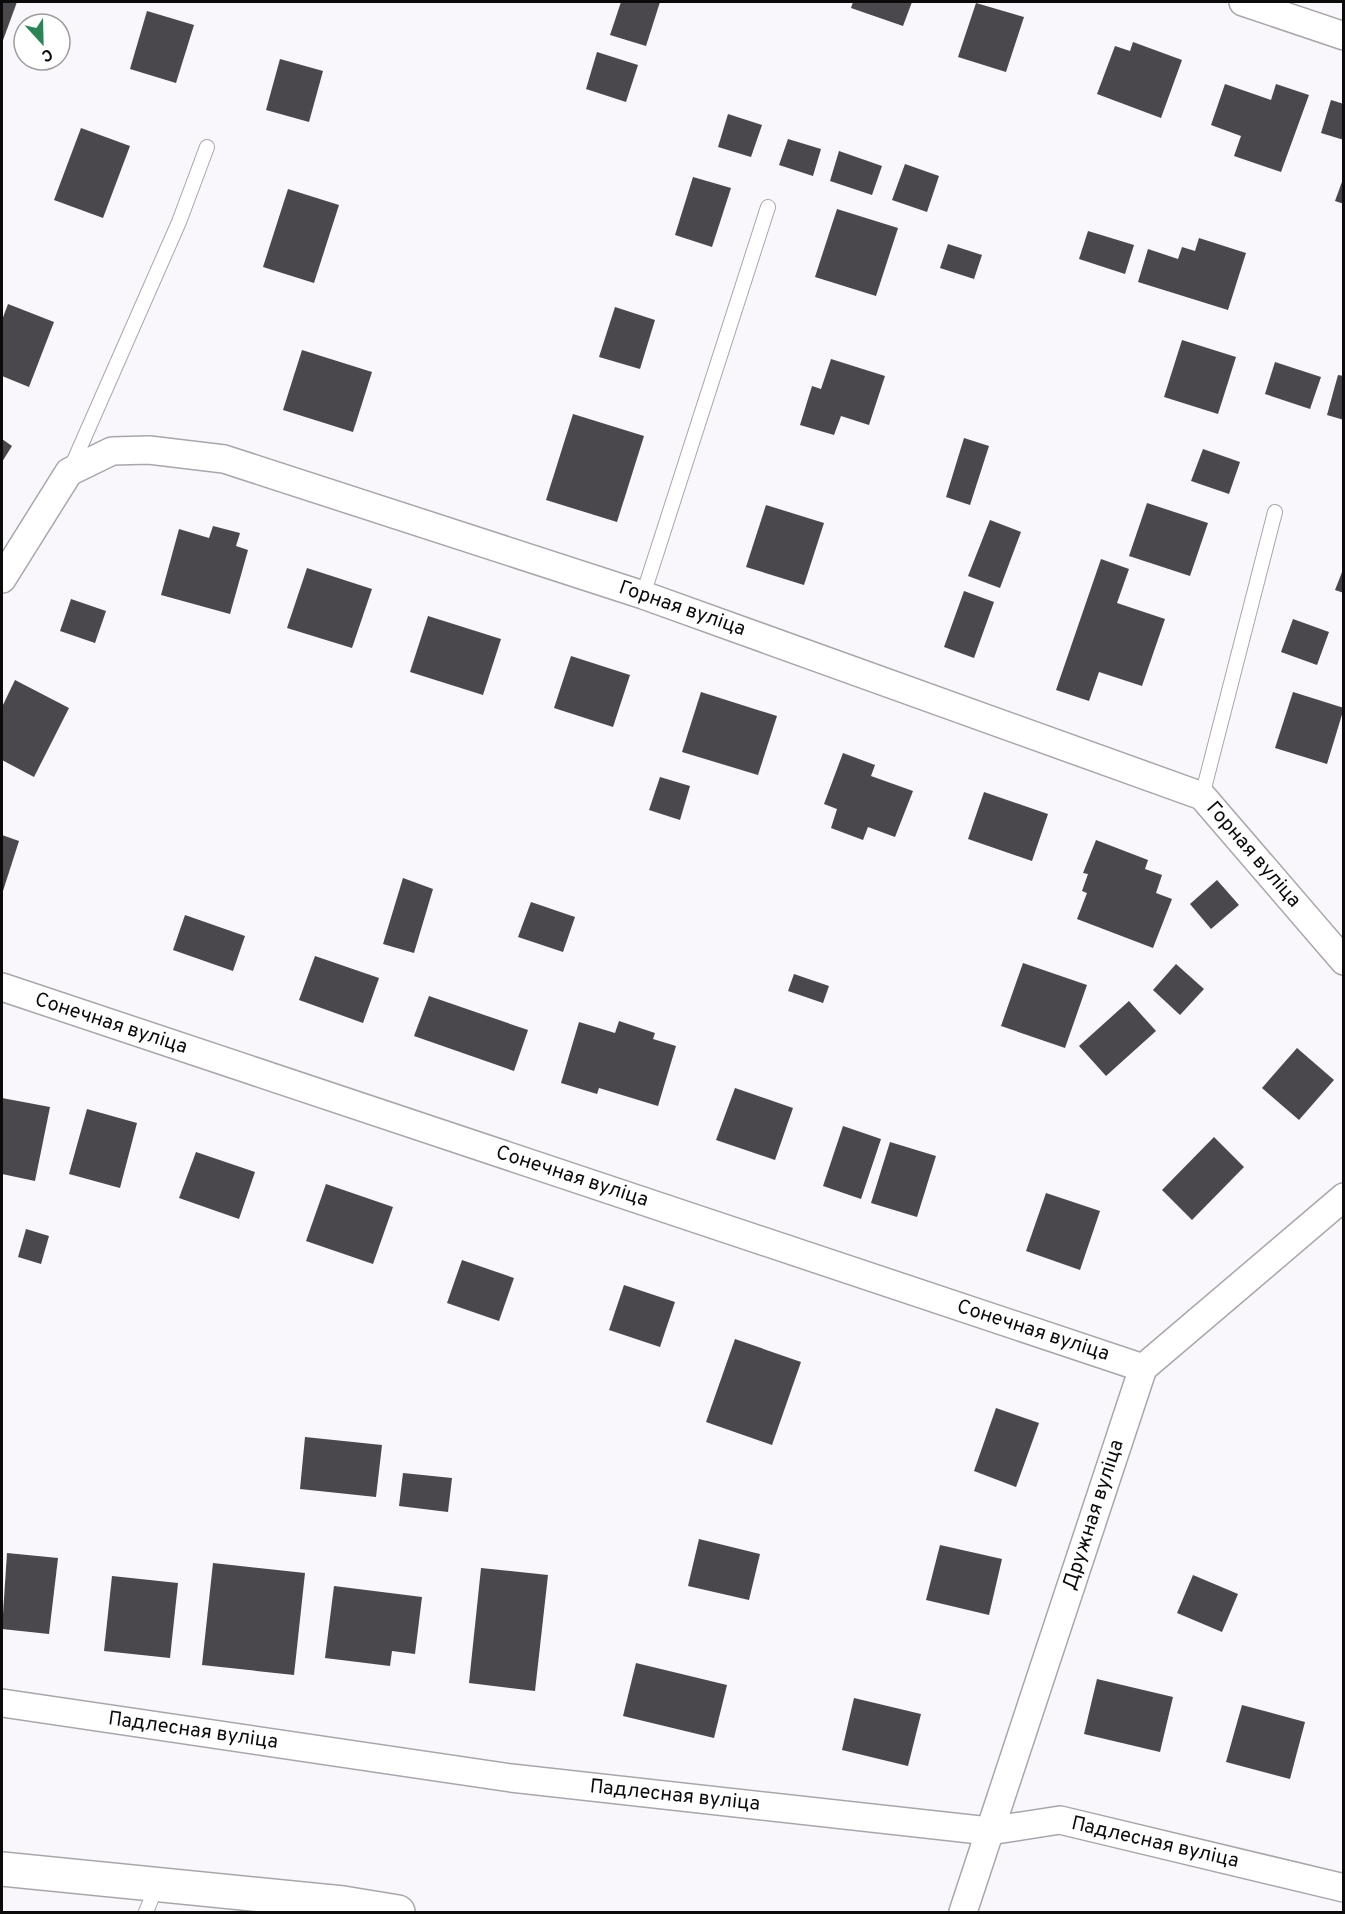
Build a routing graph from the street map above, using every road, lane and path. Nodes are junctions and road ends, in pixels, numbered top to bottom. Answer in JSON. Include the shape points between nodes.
{"nodes":[{"id":1,"x":1243,"y":2,"type":"edge"},
{"id":2,"x":1344,"y":36,"type":"edge"},
{"id":3,"x":207,"y":147,"type":"dead end"},
{"id":4,"x":768,"y":207,"type":"dead end"},
{"id":5,"x":69,"y":472,"type":"junction"},
{"id":6,"x":1275,"y":512,"type":"dead end"},
{"id":7,"x":2,"y":579,"type":"edge"},
{"id":8,"x":643,"y":595,"type":"junction"},
{"id":9,"x":1202,"y":796,"type":"junction"},
{"id":10,"x":1344,"y":961,"type":"edge"},
{"id":11,"x":2,"y":987,"type":"edge"},
{"id":12,"x":1344,"y":1197,"type":"edge"},
{"id":13,"x":1143,"y":1368,"type":"junction"},
{"id":14,"x":2,"y":1703,"type":"edge"},
{"id":15,"x":989,"y":1831,"type":"junction"},
{"id":16,"x":2,"y":1869,"type":"edge"},
{"id":17,"x":1344,"y":1888,"type":"edge"},
{"id":18,"x":151,"y":1899,"type":"edge"},
{"id":19,"x":398,"y":1912,"type":"edge"},
{"id":20,"x":963,"y":1912,"type":"edge"}],
"edges":[{"from":1,"to":2,"type":"street"},
{"from":3,"to":5,"type":"lane","via":[[179,222]]},
{"from":4,"to":8,"type":"lane"},
{"from":5,"to":7,"type":"street"},
{"from":5,"to":8,"type":"street","name":"Горная вуліца","via":[[112,451],[149,450],[224,459]]},
{"from":6,"to":9,"type":"lane"},
{"from":8,"to":9,"type":"street","name":"Горная вуліца"},
{"from":9,"to":10,"type":"street","name":"Горная вуліца"},
{"from":11,"to":13,"type":"street","name":"Сонечная вуліца"},
{"from":12,"to":13,"type":"street"},
{"from":13,"to":15,"type":"street","name":"Дружная вуліца"},
{"from":14,"to":15,"type":"street","name":"Падлесная вуліца","via":[[511,1778]]},
{"from":15,"to":17,"type":"street","name":"Падлесная вуліца","via":[[1060,1820]]},
{"from":15,"to":20,"type":"street","name":"Дружная вуліца"},
{"from":16,"to":18,"type":"street"},
{"from":18,"to":19,"type":"street","via":[[343,1903]]}]}
